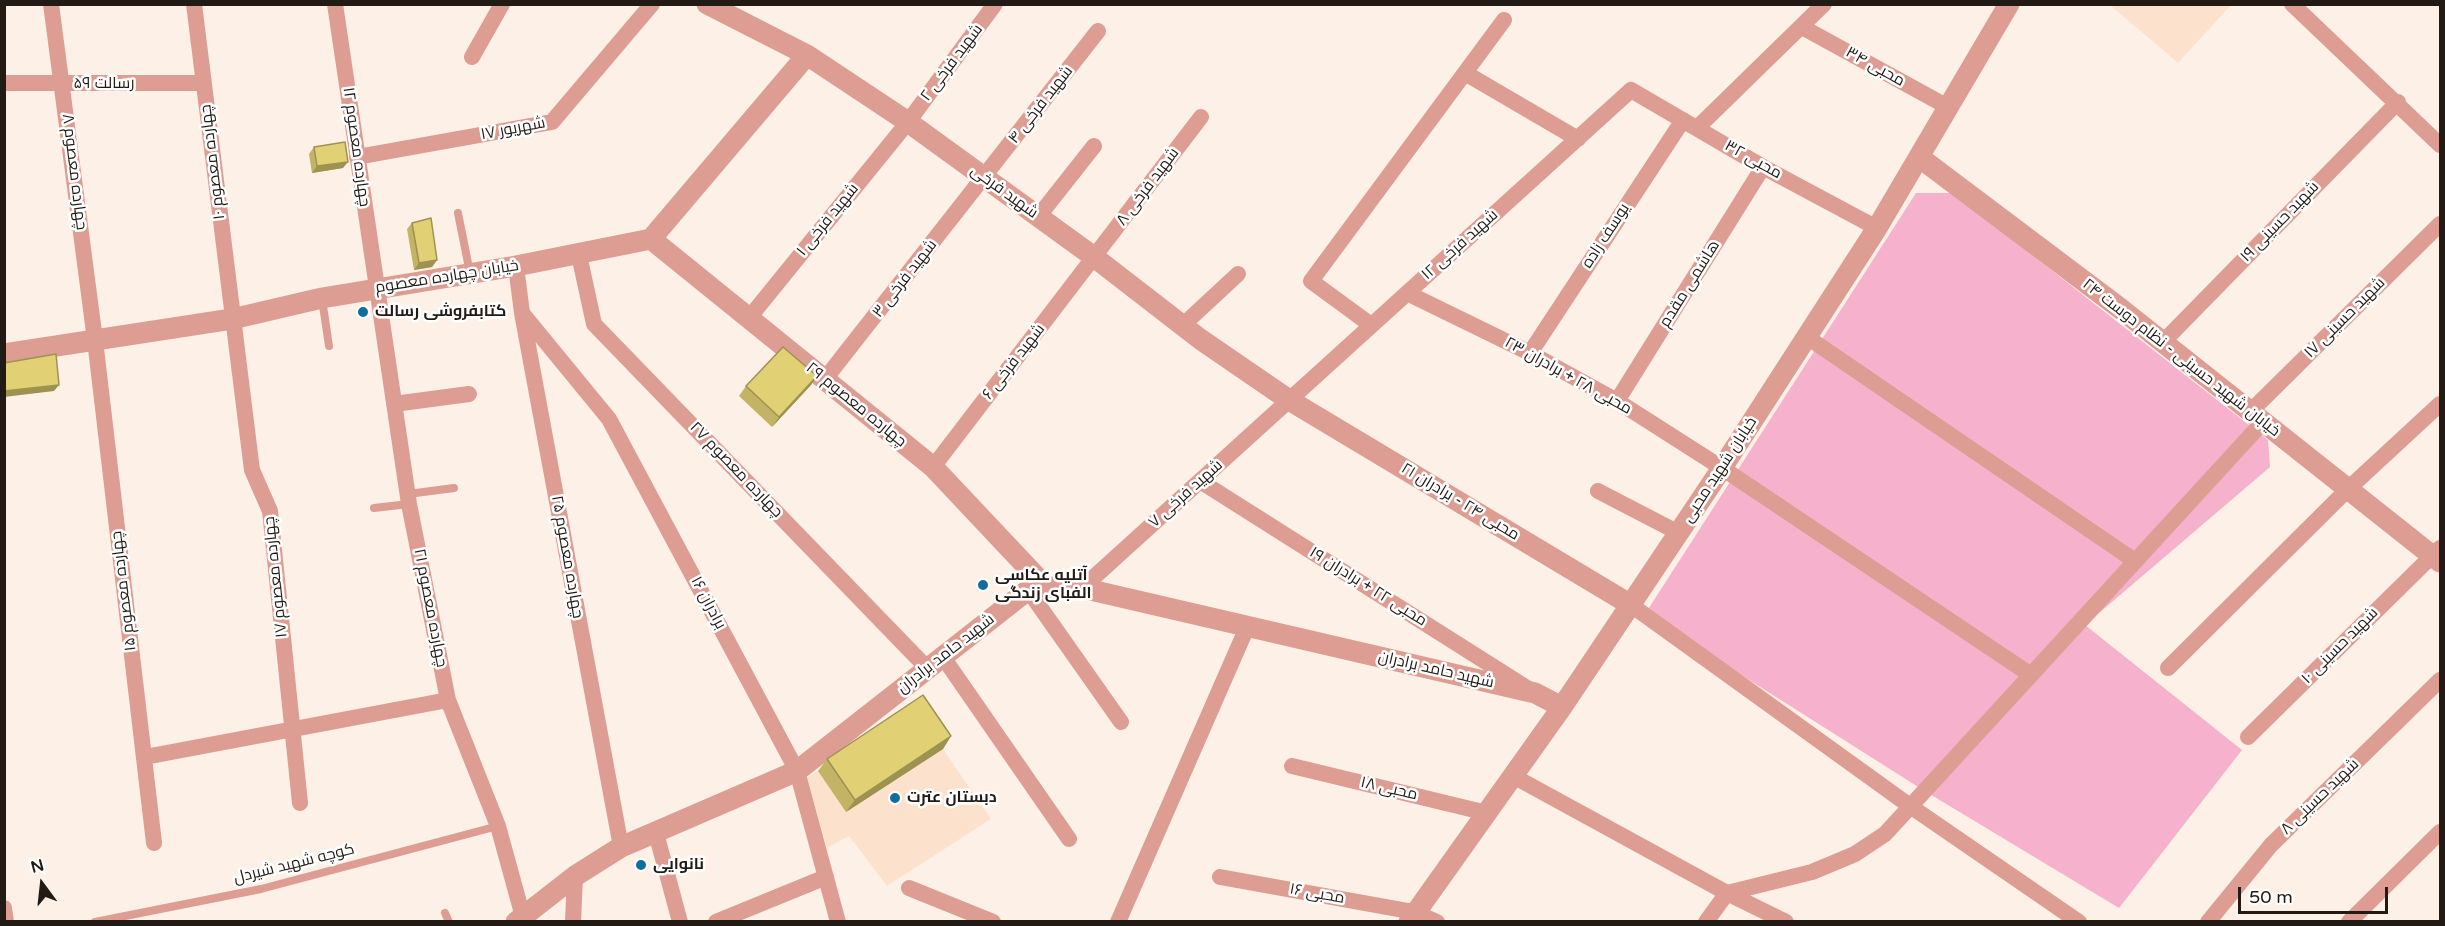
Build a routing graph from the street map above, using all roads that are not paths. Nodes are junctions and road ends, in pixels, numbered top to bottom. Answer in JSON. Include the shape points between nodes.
{"nodes":[{"id":1,"x":51,"y":4,"type":"edge"},
{"id":2,"x":194,"y":4,"type":"edge"},
{"id":3,"x":335,"y":4,"type":"edge"},
{"id":4,"x":502,"y":4,"type":"edge"},
{"id":5,"x":652,"y":4,"type":"edge"},
{"id":6,"x":707,"y":4,"type":"edge"},
{"id":7,"x":995,"y":4,"type":"edge"},
{"id":8,"x":1824,"y":4,"type":"edge"},
{"id":9,"x":2292,"y":4,"type":"edge"},
{"id":10,"x":2009,"y":5,"type":"edge"},
{"id":11,"x":1504,"y":20,"type":"dead end"},
{"id":12,"x":1802,"y":27,"type":"junction"},
{"id":13,"x":1098,"y":31,"type":"dead end"},
{"id":14,"x":807,"y":55,"type":"junction"},
{"id":15,"x":472,"y":57,"type":"dead end"},
{"id":16,"x":1465,"y":73,"type":"junction"},
{"id":17,"x":4,"y":83,"type":"edge"},
{"id":18,"x":203,"y":83,"type":"junction"},
{"id":19,"x":63,"y":84,"type":"junction"},
{"id":20,"x":1631,"y":90,"type":"joint"},
{"id":21,"x":2397,"y":102,"type":"junction"},
{"id":22,"x":1948,"y":107,"type":"junction"},
{"id":23,"x":1201,"y":117,"type":"dead end"},
{"id":24,"x":908,"y":122,"type":"junction"},
{"id":25,"x":1690,"y":124,"type":"junction"},
{"id":26,"x":1578,"y":139,"type":"junction"},
{"id":27,"x":2440,"y":145,"type":"edge"},
{"id":28,"x":1094,"y":146,"type":"dead end"},
{"id":29,"x":357,"y":157,"type":"junction"},
{"id":30,"x":1920,"y":157,"type":"junction"},
{"id":31,"x":1763,"y":166,"type":"junction"},
{"id":32,"x":984,"y":178,"type":"junction"},
{"id":33,"x":458,"y":213,"type":"dead end"},
{"id":34,"x":1038,"y":217,"type":"junction"},
{"id":35,"x":2440,"y":224,"type":"edge"},
{"id":36,"x":1877,"y":228,"type":"junction"},
{"id":37,"x":651,"y":239,"type":"junction"},
{"id":38,"x":579,"y":255,"type":"junction"},
{"id":39,"x":1094,"y":257,"type":"junction"},
{"id":40,"x":516,"y":266,"type":"junction"},
{"id":41,"x":470,"y":273,"type":"junction"},
{"id":42,"x":1238,"y":274,"type":"dead end"},
{"id":43,"x":376,"y":289,"type":"junction"},
{"id":44,"x":1407,"y":293,"type":"junction"},
{"id":45,"x":322,"y":298,"type":"junction"},
{"id":46,"x":522,"y":313,"type":"junction"},
{"id":47,"x":749,"y":318,"type":"junction"},
{"id":48,"x":232,"y":319,"type":"junction"},
{"id":49,"x":1183,"y":325,"type":"junction"},
{"id":50,"x":1371,"y":325,"type":"junction"},
{"id":51,"x":1807,"y":337,"type":"junction"},
{"id":52,"x":95,"y":340,"type":"junction"},
{"id":53,"x":2163,"y":342,"type":"junction"},
{"id":54,"x":329,"y":346,"type":"dead end"},
{"id":55,"x":1530,"y":353,"type":"junction"},
{"id":56,"x":4,"y":354,"type":"edge"},
{"id":57,"x":825,"y":380,"type":"junction"},
{"id":58,"x":469,"y":393,"type":"dead end"},
{"id":59,"x":1289,"y":400,"type":"junction"},
{"id":60,"x":1617,"y":401,"type":"junction"},
{"id":61,"x":394,"y":404,"type":"junction"},
{"id":62,"x":2440,"y":404,"type":"edge"},
{"id":63,"x":2257,"y":417,"type":"junction"},
{"id":64,"x":933,"y":467,"type":"junction"},
{"id":65,"x":1722,"y":468,"type":"junction"},
{"id":66,"x":1200,"y":481,"type":"junction"},
{"id":67,"x":454,"y":488,"type":"dead end"},
{"id":68,"x":2348,"y":489,"type":"junction"},
{"id":69,"x":1598,"y":491,"type":"dead end"},
{"id":70,"x":408,"y":499,"type":"junction"},
{"id":71,"x":374,"y":508,"type":"dead end"},
{"id":72,"x":1679,"y":533,"type":"junction"},
{"id":73,"x":2438,"y":555,"type":"edge"},
{"id":74,"x":2135,"y":561,"type":"junction"},
{"id":75,"x":1082,"y":588,"type":"junction"},
{"id":76,"x":1037,"y":589,"type":"junction"},
{"id":77,"x":1631,"y":605,"type":"junction"},
{"id":78,"x":1248,"y":625,"type":"junction"},
{"id":79,"x":935,"y":662,"type":"junction"},
{"id":80,"x":2168,"y":668,"type":"dead end"},
{"id":81,"x":2031,"y":675,"type":"junction"},
{"id":82,"x":2440,"y":680,"type":"edge"},
{"id":83,"x":1535,"y":693,"type":"junction"},
{"id":84,"x":448,"y":700,"type":"junction"},
{"id":85,"x":1562,"y":707,"type":"junction"},
{"id":86,"x":1121,"y":722,"type":"dead end"},
{"id":87,"x":293,"y":731,"type":"junction"},
{"id":88,"x":2248,"y":737,"type":"dead end"},
{"id":89,"x":145,"y":757,"type":"junction"},
{"id":90,"x":1292,"y":766,"type":"dead end"},
{"id":91,"x":797,"y":771,"type":"junction"},
{"id":92,"x":1513,"y":776,"type":"junction"},
{"id":93,"x":300,"y":803,"type":"dead end"},
{"id":94,"x":1910,"y":806,"type":"junction"},
{"id":95,"x":1487,"y":813,"type":"junction"},
{"id":96,"x":498,"y":826,"type":"junction"},
{"id":97,"x":2440,"y":832,"type":"edge"},
{"id":98,"x":656,"y":833,"type":"junction"},
{"id":99,"x":1068,"y":839,"type":"dead end"},
{"id":100,"x":154,"y":843,"type":"dead end"},
{"id":101,"x":621,"y":848,"type":"junction"},
{"id":102,"x":575,"y":876,"type":"junction"},
{"id":103,"x":826,"y":877,"type":"junction"},
{"id":104,"x":1220,"y":877,"type":"dead end"},
{"id":105,"x":909,"y":888,"type":"dead end"},
{"id":106,"x":1727,"y":892,"type":"junction"},
{"id":107,"x":4,"y":908,"type":"edge"},
{"id":108,"x":1412,"y":917,"type":"edge"},
{"id":109,"x":520,"y":919,"type":"edge"},
{"id":110,"x":6,"y":921,"type":"edge"},
{"id":111,"x":95,"y":921,"type":"edge"},
{"id":112,"x":573,"y":921,"type":"edge"},
{"id":113,"x":680,"y":921,"type":"edge"},
{"id":114,"x":716,"y":921,"type":"edge"},
{"id":115,"x":838,"y":921,"type":"edge"},
{"id":116,"x":993,"y":921,"type":"edge"},
{"id":117,"x":1118,"y":921,"type":"edge"},
{"id":118,"x":1437,"y":921,"type":"edge"},
{"id":119,"x":1706,"y":921,"type":"edge"},
{"id":120,"x":1786,"y":921,"type":"edge"},
{"id":121,"x":2079,"y":921,"type":"edge"},
{"id":122,"x":2208,"y":921,"type":"edge"},
{"id":123,"x":2349,"y":921,"type":"edge"}],
"edges":[{"from":1,"to":19,"type":"street","name":"چهارده معصوم ۸"},
{"from":2,"to":18,"type":"street","name":"چهارده معصوم ۱۰"},
{"from":3,"to":29,"type":"street","name":"چهارده معصوم ۱۲"},
{"from":4,"to":15,"type":"street"},
{"from":5,"to":29,"type":"street","name":"۱۷ شهریور","via":[[552,122]]},
{"from":6,"to":14,"type":"street","name":"شهید فرخی"},
{"from":7,"to":24,"type":"street","name":"شهید فرخی ۲"},
{"from":8,"to":12,"type":"street","name":"یوسف زاده"},
{"from":9,"to":21,"type":"street"},
{"from":10,"to":22,"type":"street","name":"خیابان شهید محبی"},
{"from":11,"to":16,"type":"street"},
{"from":12,"to":22,"type":"street","name":"محبی ۳۴"},
{"from":12,"to":25,"type":"street","name":"یوسف زاده"},
{"from":13,"to":32,"type":"street","name":"شهید فرخی ۴"},
{"from":14,"to":24,"type":"street","name":"شهید فرخی"},
{"from":14,"to":37,"type":"street"},
{"from":16,"to":26,"type":"street"},
{"from":16,"to":50,"type":"street","via":[[1311,282]]},
{"from":17,"to":19,"type":"street","name":"رسالت ۵۹"},
{"from":18,"to":19,"type":"street","name":"رسالت ۵۹"},
{"from":18,"to":48,"type":"street","name":"چهارده معصوم ۱۰"},
{"from":19,"to":52,"type":"street","name":"چهارده معصوم ۸"},
{"from":20,"to":25,"type":"street","name":"محبی ۳۲"},
{"from":20,"to":26,"type":"street","name":"شهید فرخی ۱۲"},
{"from":21,"to":27,"type":"street"},
{"from":21,"to":53,"type":"street","name":"شهید حسینی ۱۹"},
{"from":22,"to":30,"type":"street","name":"خیابان شهید محبی"},
{"from":23,"to":39,"type":"street","name":"شهید فرخی ۸"},
{"from":24,"to":32,"type":"street","name":"شهید فرخی"},
{"from":24,"to":47,"type":"street","name":"شهید فرخی ۱"},
{"from":25,"to":31,"type":"street","name":"محبی ۳۲"},
{"from":25,"to":55,"type":"street","name":"یوسف زاده"},
{"from":26,"to":44,"type":"street","name":"شهید فرخی ۱۲"},
{"from":28,"to":34,"type":"street"},
{"from":29,"to":43,"type":"street","name":"چهارده معصوم ۱۲"},
{"from":30,"to":36,"type":"street","name":"خیابان شهید محبی"},
{"from":30,"to":53,"type":"street","name":"خیابان شهید حسینی - نظام دوست ۲۴"},
{"from":31,"to":36,"type":"street","name":"محبی ۳۲"},
{"from":31,"to":60,"type":"street","name":"هاشمی مقدم"},
{"from":32,"to":34,"type":"street","name":"شهید فرخی"},
{"from":32,"to":57,"type":"street","name":"شهید فرخی ۳"},
{"from":33,"to":41,"type":"lane"},
{"from":34,"to":39,"type":"street","name":"شهید فرخی"},
{"from":35,"to":63,"type":"street","name":"شهید حسینی ۱۷"},
{"from":36,"to":51,"type":"street","name":"خیابان شهید محبی"},
{"from":37,"to":38,"type":"street","name":"خیابان چهارده معصوم"},
{"from":37,"to":47,"type":"street","name":"چهارده معصوم ۲۹"},
{"from":38,"to":40,"type":"street","name":"خیابان چهارده معصوم"},
{"from":38,"to":79,"type":"street","name":"چهارده معصوم ۲۷","via":[[594,324]]},
{"from":39,"to":49,"type":"street","name":"شهید فرخی"},
{"from":39,"to":64,"type":"street","name":"شهید فرخی ۶"},
{"from":40,"to":41,"type":"street","name":"خیابان چهارده معصوم"},
{"from":40,"to":46,"type":"street","name":"چهارده معصوم ۲۵"},
{"from":41,"to":43,"type":"street","name":"خیابان چهارده معصوم"},
{"from":42,"to":49,"type":"street"},
{"from":43,"to":45,"type":"street","name":"خیابان چهارده معصوم"},
{"from":43,"to":61,"type":"street","name":"چهارده معصوم ۲۱"},
{"from":44,"to":50,"type":"street","name":"شهید فرخی ۱۲"},
{"from":44,"to":55,"type":"street","name":"محبی ۲۸ + برادران ۲۳"},
{"from":45,"to":48,"type":"street","name":"خیابان چهارده معصوم"},
{"from":45,"to":54,"type":"lane"},
{"from":46,"to":91,"type":"street","name":"برادران ۱۶","via":[[609,419]]},
{"from":46,"to":101,"type":"street","name":"چهارده معصوم ۲۵"},
{"from":47,"to":57,"type":"street","name":"چهارده معصوم ۲۹"},
{"from":48,"to":52,"type":"street","name":"خیابان چهارده معصوم"},
{"from":48,"to":87,"type":"street","name":"چهارده معصوم ۱۷","via":[[252,470],[270,511]]},
{"from":49,"to":59,"type":"street","name":"شهید فرخی"},
{"from":50,"to":59,"type":"street","name":"شهید فرخی ۱۲"},
{"from":51,"to":65,"type":"street","name":"خیابان شهید محبی"},
{"from":51,"to":74,"type":"street"},
{"from":52,"to":56,"type":"street","name":"خیابان چهارده معصوم"},
{"from":52,"to":89,"type":"street","name":"چهارده معصوم ۱۵"},
{"from":53,"to":63,"type":"street","name":"خیابان شهید حسینی - نظام دوست ۲۴"},
{"from":55,"to":60,"type":"street","name":"محبی ۲۸ + برادران ۲۳"},
{"from":57,"to":64,"type":"street","name":"چهارده معصوم ۲۹"},
{"from":58,"to":61,"type":"street"},
{"from":59,"to":66,"type":"street","name":"شهید فرخی ۷"},
{"from":59,"to":77,"type":"street","name":"محبی ۲۴ - برادران ۲۱"},
{"from":60,"to":65,"type":"street","name":"محبی ۲۸ + برادران ۲۳"},
{"from":61,"to":70,"type":"street","name":"چهارده معصوم ۲۱"},
{"from":62,"to":68,"type":"street"},
{"from":63,"to":68,"type":"street","name":"خیابان شهید حسینی - نظام دوست ۲۴"},
{"from":63,"to":74,"type":"street","name":"شهید حسینی ۱۷"},
{"from":64,"to":76,"type":"street","name":"چهارده معصوم ۲۹"},
{"from":65,"to":72,"type":"street","name":"خیابان شهید محبی"},
{"from":65,"to":81,"type":"street","name":"محبی ۲۸ + برادران ۲۳"},
{"from":66,"to":75,"type":"street","name":"شهید فرخی ۷"},
{"from":66,"to":83,"type":"street","name":"محبی ۲۲ + برادران ۱۹"},
{"from":67,"to":70,"type":"lane"},
{"from":68,"to":73,"type":"street","name":"خیابان شهید حسینی - نظام دوست ۲۴"},
{"from":68,"to":80,"type":"street"},
{"from":69,"to":72,"type":"street"},
{"from":70,"to":71,"type":"lane"},
{"from":70,"to":84,"type":"street","name":"چهارده معصوم ۲۱"},
{"from":72,"to":77,"type":"street","name":"خیابان شهید محبی"},
{"from":73,"to":88,"type":"street","name":"شهید حسینی ۱۰"},
{"from":74,"to":81,"type":"street","name":"شهید حسینی ۱۷"},
{"from":75,"to":76,"type":"street","name":"شهید حامد برادران"},
{"from":75,"to":78,"type":"street","name":"شهید حامد برادران"},
{"from":76,"to":79,"type":"street","name":"شهید حامد برادران"},
{"from":76,"to":86,"type":"street"},
{"from":77,"to":85,"type":"street","name":"خیابان شهید محبی"},
{"from":77,"to":94,"type":"street"},
{"from":78,"to":83,"type":"street","name":"شهید حامد برادران"},
{"from":78,"to":117,"type":"street"},
{"from":79,"to":91,"type":"street","name":"شهید حامد برادران"},
{"from":79,"to":99,"type":"street","name":"چهارده معصوم ۲۷"},
{"from":81,"to":94,"type":"street","name":"شهید حسینی ۱۷"},
{"from":82,"to":122,"type":"street","name":"شهید حسینی ۸","via":[[2271,844]]},
{"from":83,"to":85,"type":"street","name":"شهید حامد برادران"},
{"from":84,"to":87,"type":"street"},
{"from":84,"to":96,"type":"street","name":"چهارده معصوم ۲۱"},
{"from":85,"to":92,"type":"street","name":"خیابان شهید محبی"},
{"from":87,"to":89,"type":"street"},
{"from":87,"to":93,"type":"street","name":"چهارده معصوم ۱۷"},
{"from":89,"to":100,"type":"street","name":"چهارده معصوم ۱۵"},
{"from":90,"to":95,"type":"street","name":"محبی ۱۸"},
{"from":91,"to":98,"type":"street","name":"شهید حامد برادران"},
{"from":91,"to":103,"type":"street","name":"برادران ۱۶"},
{"from":92,"to":95,"type":"street","name":"خیابان شهید محبی"},
{"from":92,"to":106,"type":"street"},
{"from":94,"to":106,"type":"street","name":"شهید حسینی ۱۷","via":[[1885,834],[1855,854],[1812,873]]},
{"from":94,"to":121,"type":"street"},
{"from":95,"to":108,"type":"street","name":"خیابان شهید محبی"},
{"from":96,"to":109,"type":"street","name":"چهارده معصوم ۲۱"},
{"from":96,"to":111,"type":"lane","name":"کوچه شهید شیردل","via":[[261,890]]},
{"from":97,"to":123,"type":"street"},
{"from":98,"to":101,"type":"street","name":"شهید حامد برادران"},
{"from":98,"to":113,"type":"street"},
{"from":101,"to":102,"type":"street","name":"شهید حامد برادران"},
{"from":102,"to":109,"type":"street","name":"شهید حامد برادران"},
{"from":102,"to":112,"type":"street"},
{"from":103,"to":114,"type":"street"},
{"from":103,"to":115,"type":"street","name":"برادران ۱۶"},
{"from":104,"to":108,"type":"street","name":"محبی ۱۶"},
{"from":105,"to":116,"type":"street"},
{"from":106,"to":119,"type":"street"},
{"from":106,"to":120,"type":"street"},
{"from":107,"to":110,"type":"street"},
{"from":108,"to":118,"type":"street","name":"محبی ۱۶"}]}
